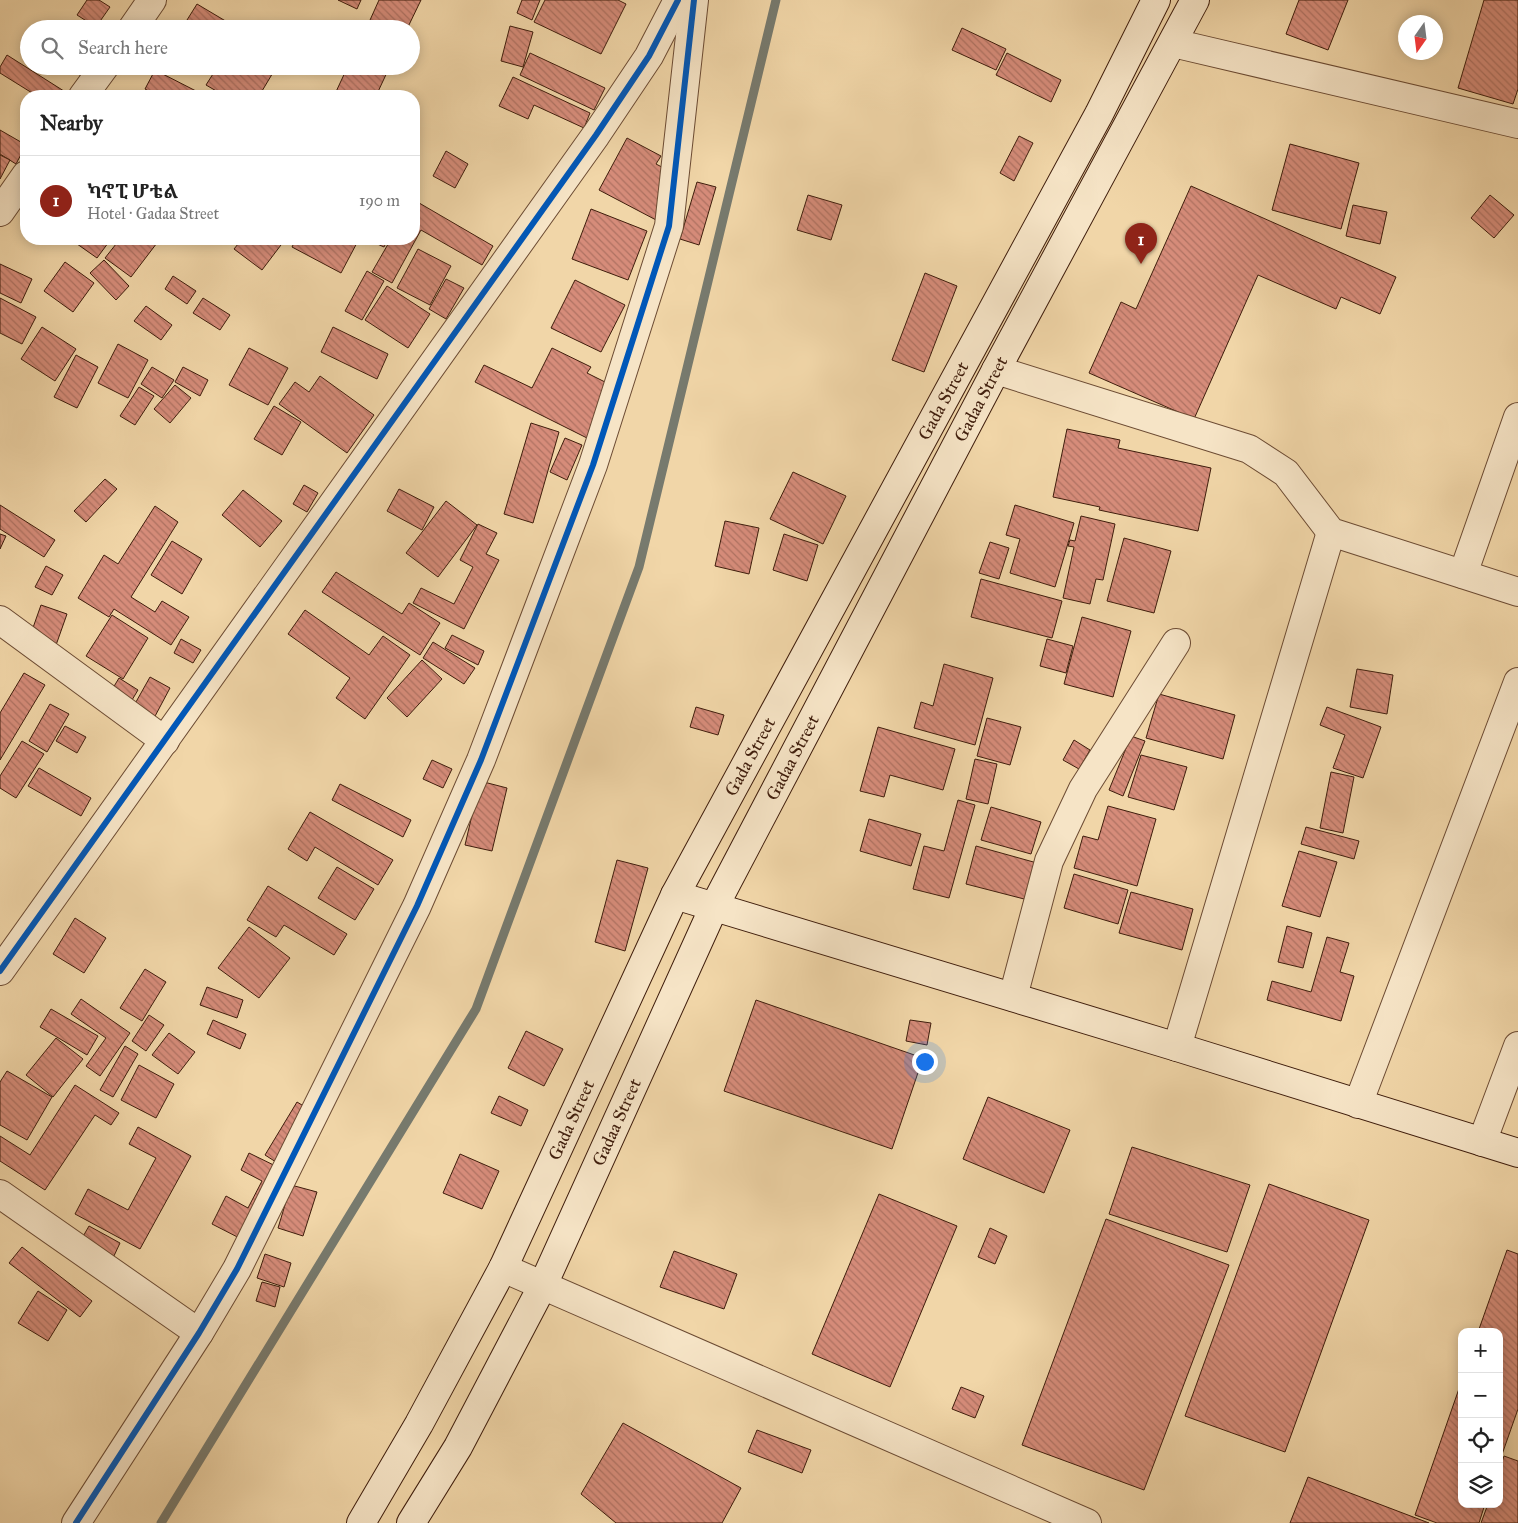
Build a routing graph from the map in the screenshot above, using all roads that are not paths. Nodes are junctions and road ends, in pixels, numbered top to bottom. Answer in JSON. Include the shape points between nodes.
{"nodes":[{"id":1,"x":152,"y":0,"type":"edge"},
{"id":2,"x":678,"y":0,"type":"edge"},
{"id":3,"x":694,"y":0,"type":"edge"},
{"id":4,"x":1156,"y":0,"type":"edge"},
{"id":5,"x":1195,"y":0,"type":"edge"},
{"id":6,"x":138,"y":20,"type":"edge"},
{"id":7,"x":1172,"y":43,"type":"junction"},
{"id":8,"x":98,"y":75,"type":"edge"},
{"id":9,"x":87,"y":90,"type":"edge"},
{"id":10,"x":1518,"y":124,"type":"edge"},
{"id":11,"x":20,"y":184,"type":"edge"},
{"id":12,"x":0,"y":212,"type":"edge"},
{"id":13,"x":996,"y":370,"type":"junction"},
{"id":14,"x":1518,"y":416,"type":"edge"},
{"id":15,"x":1331,"y":532,"type":"junction"},
{"id":16,"x":1463,"y":574,"type":"junction"},
{"id":17,"x":1518,"y":592,"type":"edge"},
{"id":18,"x":0,"y":620,"type":"edge"},
{"id":19,"x":1176,"y":643,"type":"dead end"},
{"id":20,"x":1518,"y":682,"type":"edge"},
{"id":21,"x":165,"y":741,"type":"junction"},
{"id":22,"x":675,"y":895,"type":"junction"},
{"id":23,"x":714,"y":907,"type":"junction"},
{"id":24,"x":0,"y":971,"type":"edge"},
{"id":25,"x":1012,"y":997,"type":"junction"},
{"id":26,"x":1518,"y":1046,"type":"edge"},
{"id":27,"x":1177,"y":1047,"type":"junction"},
{"id":28,"x":1358,"y":1104,"type":"junction"},
{"id":29,"x":1482,"y":1142,"type":"junction"},
{"id":30,"x":1518,"y":1153,"type":"edge"},
{"id":31,"x":0,"y":1194,"type":"edge"},
{"id":32,"x":503,"y":1268,"type":"junction"},
{"id":33,"x":543,"y":1285,"type":"junction"},
{"id":34,"x":199,"y":1333,"type":"junction"},
{"id":35,"x":76,"y":1523,"type":"edge"},
{"id":36,"x":361,"y":1523,"type":"edge"},
{"id":37,"x":411,"y":1523,"type":"edge"},
{"id":38,"x":1087,"y":1523,"type":"edge"}],
"edges":[{"from":1,"to":6,"type":"street"},
{"from":2,"to":21,"type":"street","via":[[649,56],[596,135]]},
{"from":3,"to":34,"type":"street","via":[[669,226],[593,465],[482,760],[417,906],[237,1269]]},
{"from":4,"to":22,"type":"street","name":"Gada Street","via":[[1099,114]]},
{"from":5,"to":7,"type":"street","name":"Gadaa Street"},
{"from":7,"to":10,"type":"street"},
{"from":7,"to":13,"type":"street","name":"Gadaa Street"},
{"from":8,"to":9,"type":"street"},
{"from":11,"to":12,"type":"street"},
{"from":13,"to":15,"type":"street","via":[[1249,449],[1286,473]]},
{"from":13,"to":23,"type":"street","name":"Gadaa Street"},
{"from":14,"to":16,"type":"street"},
{"from":15,"to":16,"type":"street"},
{"from":15,"to":27,"type":"street"},
{"from":16,"to":17,"type":"street"},
{"from":18,"to":21,"type":"street"},
{"from":19,"to":25,"type":"street","via":[[1083,789],[1049,861]]},
{"from":20,"to":28,"type":"street"},
{"from":21,"to":24,"type":"street"},
{"from":22,"to":23,"type":"street"},
{"from":22,"to":32,"type":"street","name":"Gada Street"},
{"from":23,"to":25,"type":"street"},
{"from":23,"to":33,"type":"street","name":"Gadaa Street"},
{"from":25,"to":27,"type":"street"},
{"from":26,"to":29,"type":"street"},
{"from":27,"to":28,"type":"street"},
{"from":28,"to":29,"type":"street"},
{"from":29,"to":30,"type":"street"},
{"from":31,"to":34,"type":"street"},
{"from":32,"to":33,"type":"street"},
{"from":32,"to":36,"type":"street","name":"Gada Street","via":[[419,1424]]},
{"from":33,"to":37,"type":"street","name":"Gadaa Street","via":[[458,1447]]},
{"from":33,"to":38,"type":"street"},
{"from":34,"to":35,"type":"street"}]}
